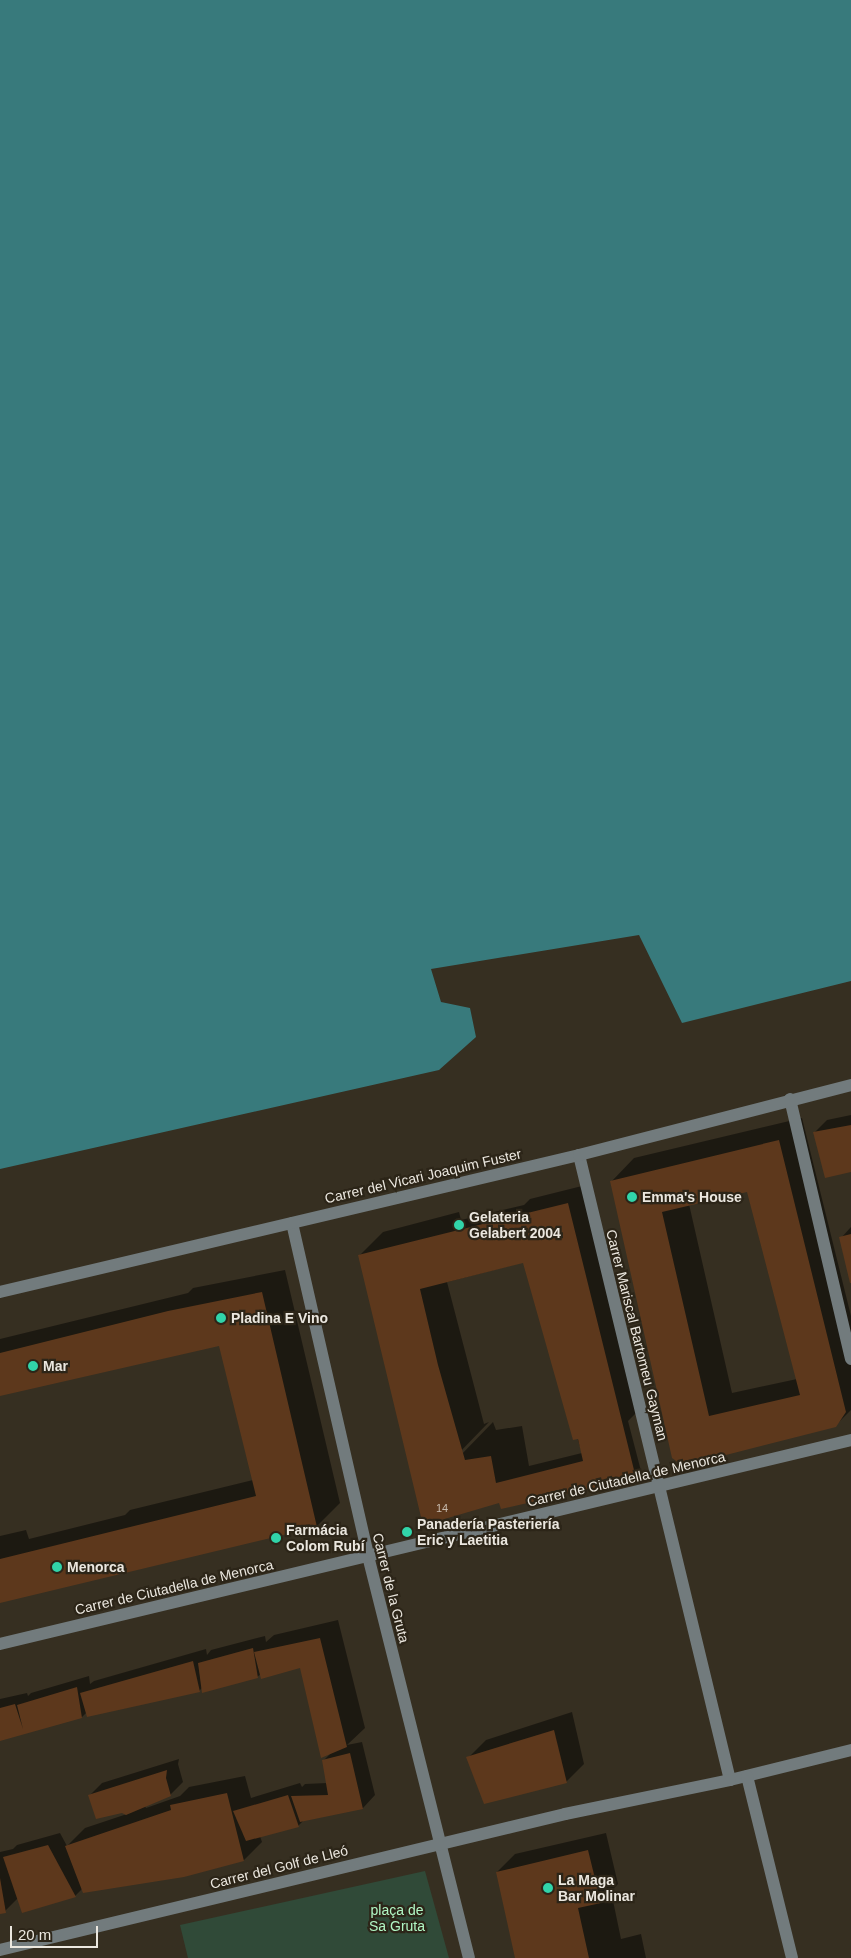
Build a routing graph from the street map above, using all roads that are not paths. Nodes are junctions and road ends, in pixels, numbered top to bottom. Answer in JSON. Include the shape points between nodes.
{"nodes":[{"id":1,"x":851,"y":1085,"type":"edge"},
{"id":2,"x":790,"y":1099,"type":"junction"},
{"id":3,"x":579,"y":1155,"type":"junction"},
{"id":4,"x":292,"y":1223,"type":"junction"},
{"id":5,"x":0,"y":1292,"type":"edge"},
{"id":6,"x":851,"y":1359,"type":"edge"},
{"id":7,"x":851,"y":1440,"type":"edge"},
{"id":8,"x":659,"y":1486,"type":"junction"},
{"id":9,"x":368,"y":1556,"type":"junction"},
{"id":10,"x":0,"y":1644,"type":"edge"},
{"id":11,"x":851,"y":1750,"type":"edge"},
{"id":12,"x":747,"y":1776,"type":"junction"},
{"id":13,"x":730,"y":1780,"type":"junction"},
{"id":14,"x":439,"y":1843,"type":"junction"},
{"id":15,"x":0,"y":1950,"type":"edge"},
{"id":16,"x":469,"y":1958,"type":"edge"},
{"id":17,"x":792,"y":1958,"type":"edge"}],
"edges":[{"from":1,"to":2,"type":"street","name":"Carrer del Vicari Joaquim Fuster"},
{"from":2,"to":3,"type":"street","name":"Carrer del Vicari Joaquim Fuster"},
{"from":2,"to":6,"type":"street"},
{"from":3,"to":4,"type":"street","name":"Carrer del Vicari Joaquim Fuster"},
{"from":3,"to":8,"type":"street","name":"Carrer Mariscal Bartomeu Gayman"},
{"from":4,"to":5,"type":"street","name":"Carrer del Vicari Joaquim Fuster"},
{"from":4,"to":9,"type":"street","name":"Carrer de la Gruta"},
{"from":7,"to":8,"type":"street","name":"Carrer de Ciutadella de Menorca"},
{"from":8,"to":9,"type":"street","name":"Carrer de Ciutadella de Menorca"},
{"from":8,"to":13,"type":"street","name":"Carrer Mariscal Bartomeu Gayman"},
{"from":9,"to":10,"type":"street","name":"Carrer de Ciutadella de Menorca"},
{"from":9,"to":14,"type":"street","name":"Carrer de la Gruta"},
{"from":11,"to":12,"type":"street","name":"Carrer del Golf de Lleó"},
{"from":12,"to":13,"type":"street","name":"Carrer del Golf de Lleó"},
{"from":12,"to":17,"type":"street"},
{"from":13,"to":14,"type":"street","name":"Carrer del Golf de Lleó"},
{"from":14,"to":15,"type":"street","name":"Carrer del Golf de Lleó"},
{"from":14,"to":16,"type":"street","name":"Carrer de la Gruta"}]}
